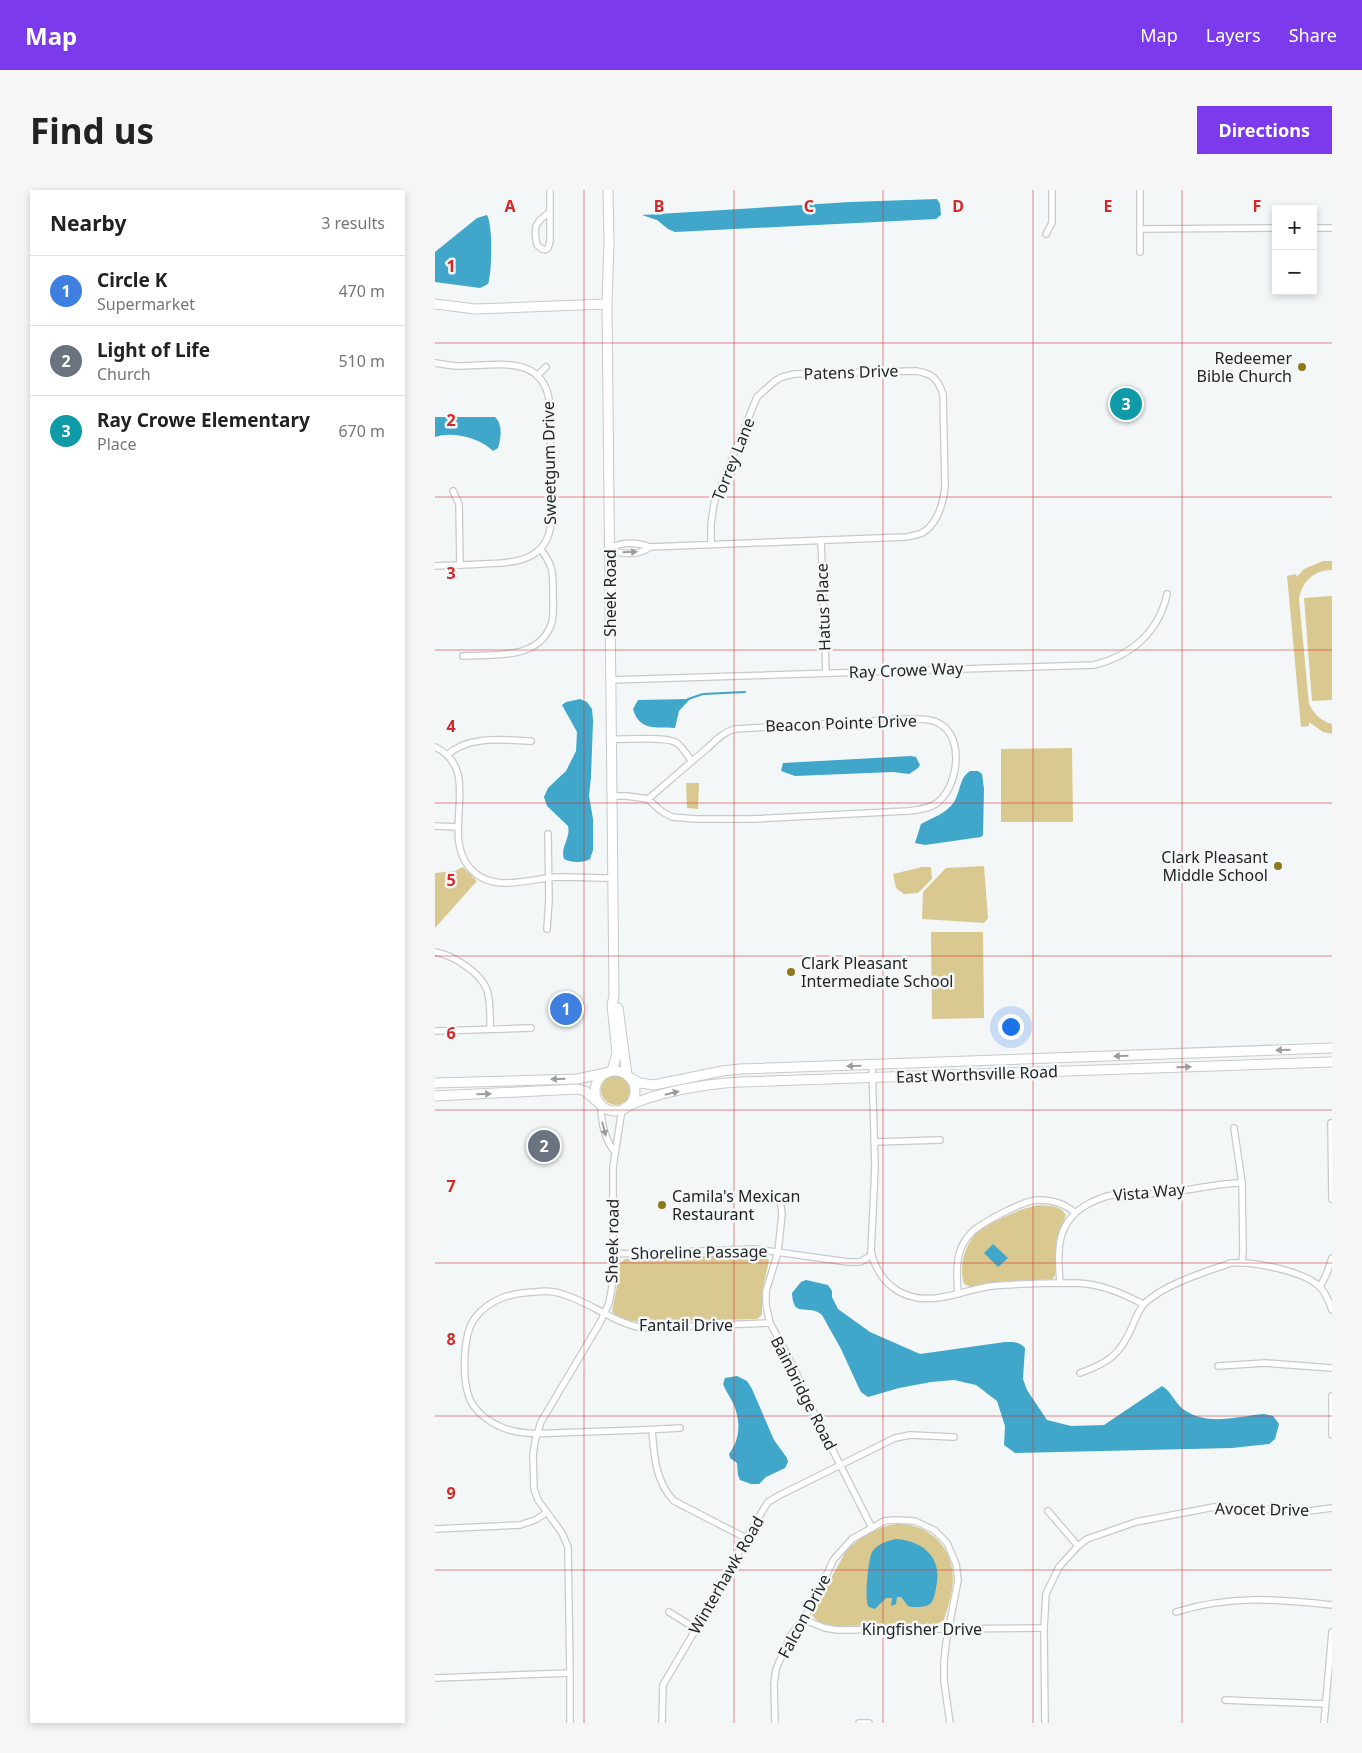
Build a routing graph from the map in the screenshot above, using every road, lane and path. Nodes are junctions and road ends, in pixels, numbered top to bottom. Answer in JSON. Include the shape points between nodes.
{"nodes":[{"id":1,"x":550,"y":190,"type":"edge"},
{"id":2,"x":608,"y":190,"type":"edge"},
{"id":3,"x":1052,"y":190,"type":"edge"},
{"id":4,"x":1140,"y":190,"type":"edge"},
{"id":5,"x":550,"y":212,"type":"junction"},
{"id":6,"x":1272,"y":228,"type":"edge"},
{"id":7,"x":1317,"y":228,"type":"edge"},
{"id":8,"x":1332,"y":228,"type":"edge"},
{"id":9,"x":1140,"y":229,"type":"junction"},
{"id":10,"x":1046,"y":234,"type":"dead end"},
{"id":11,"x":1140,"y":252,"type":"dead end"},
{"id":12,"x":435,"y":304,"type":"edge"},
{"id":13,"x":607,"y":304,"type":"junction"},
{"id":14,"x":435,"y":363,"type":"edge"},
{"id":15,"x":546,"y":367,"type":"dead end"},
{"id":16,"x":537,"y":376,"type":"junction"},
{"id":17,"x":775,"y":381,"type":"joint"},
{"id":18,"x":453,"y":491,"type":"dead end"},
{"id":19,"x":821,"y":540,"type":"junction"},
{"id":20,"x":711,"y":545,"type":"junction"},
{"id":21,"x":610,"y":548,"type":"junction"},
{"id":22,"x":540,"y":549,"type":"junction"},
{"id":23,"x":460,"y":565,"type":"junction"},
{"id":24,"x":435,"y":566,"type":"edge"},
{"id":25,"x":1167,"y":594,"type":"dead end"},
{"id":26,"x":463,"y":656,"type":"dead end"},
{"id":27,"x":826,"y":673,"type":"junction"},
{"id":28,"x":610,"y":680,"type":"junction"},
{"id":29,"x":611,"y":740,"type":"junction"},
{"id":30,"x":531,"y":741,"type":"dead end"},
{"id":31,"x":435,"y":747,"type":"edge"},
{"id":32,"x":447,"y":754,"type":"junction"},
{"id":33,"x":692,"y":761,"type":"junction"},
{"id":34,"x":611,"y":796,"type":"junction"},
{"id":35,"x":648,"y":799,"type":"junction"},
{"id":36,"x":435,"y":826,"type":"edge"},
{"id":37,"x":458,"y":827,"type":"junction"},
{"id":38,"x":548,"y":834,"type":"dead end"},
{"id":39,"x":549,"y":878,"type":"junction"},
{"id":40,"x":612,"y":878,"type":"junction"},
{"id":41,"x":547,"y":929,"type":"dead end"},
{"id":42,"x":435,"y":952,"type":"edge"},
{"id":43,"x":614,"y":996,"type":"junction"},
{"id":44,"x":531,"y":1028,"type":"dead end"},
{"id":45,"x":490,"y":1030,"type":"junction"},
{"id":46,"x":435,"y":1032,"type":"edge"},
{"id":47,"x":1332,"y":1048,"type":"edge"},
{"id":48,"x":1332,"y":1062,"type":"edge"},
{"id":49,"x":872,"y":1065,"type":"junction"},
{"id":50,"x":609,"y":1072,"type":"junction"},
{"id":51,"x":628,"y":1076,"type":"junction"},
{"id":52,"x":873,"y":1078,"type":"junction"},
{"id":53,"x":435,"y":1083,"type":"edge"},
{"id":54,"x":435,"y":1096,"type":"edge"},
{"id":55,"x":600,"y":1103,"type":"junction"},
{"id":56,"x":624,"y":1108,"type":"junction"},
{"id":57,"x":1331,"y":1123,"type":"edge"},
{"id":58,"x":1234,"y":1128,"type":"dead end"},
{"id":59,"x":941,"y":1140,"type":"dead end"},
{"id":60,"x":874,"y":1142,"type":"junction"},
{"id":61,"x":614,"y":1151,"type":"junction"},
{"id":62,"x":1242,"y":1183,"type":"junction"},
{"id":63,"x":779,"y":1199,"type":"dead end"},
{"id":64,"x":1332,"y":1199,"type":"edge"},
{"id":65,"x":1074,"y":1212,"type":"junction"},
{"id":66,"x":778,"y":1252,"type":"junction"},
{"id":67,"x":613,"y":1254,"type":"junction"},
{"id":68,"x":872,"y":1255,"type":"junction"},
{"id":69,"x":1332,"y":1258,"type":"edge"},
{"id":70,"x":1242,"y":1262,"type":"junction"},
{"id":71,"x":1060,"y":1283,"type":"junction"},
{"id":72,"x":1320,"y":1287,"type":"junction"},
{"id":73,"x":958,"y":1294,"type":"junction"},
{"id":74,"x":1143,"y":1304,"type":"junction"},
{"id":75,"x":1332,"y":1310,"type":"edge"},
{"id":76,"x":604,"y":1314,"type":"junction"},
{"id":77,"x":769,"y":1324,"type":"junction"},
{"id":78,"x":1218,"y":1366,"type":"dead end"},
{"id":79,"x":1332,"y":1368,"type":"edge"},
{"id":80,"x":1080,"y":1372,"type":"dead end"},
{"id":81,"x":1332,"y":1396,"type":"edge"},
{"id":82,"x":680,"y":1428,"type":"dead end"},
{"id":83,"x":652,"y":1430,"type":"junction"},
{"id":84,"x":537,"y":1433,"type":"junction"},
{"id":85,"x":1332,"y":1435,"type":"edge"},
{"id":86,"x":953,"y":1437,"type":"dead end"},
{"id":87,"x":840,"y":1465,"type":"junction"},
{"id":88,"x":1332,"y":1508,"type":"edge"},
{"id":89,"x":1048,"y":1511,"type":"dead end"},
{"id":90,"x":546,"y":1513,"type":"junction"},
{"id":91,"x":435,"y":1528,"type":"edge"},
{"id":92,"x":872,"y":1528,"type":"junction"},
{"id":93,"x":746,"y":1538,"type":"junction"},
{"id":94,"x":1078,"y":1546,"type":"junction"},
{"id":95,"x":1332,"y":1605,"type":"edge"},
{"id":96,"x":669,"y":1612,"type":"dead end"},
{"id":97,"x":1175,"y":1612,"type":"dead end"},
{"id":98,"x":802,"y":1620,"type":"junction"},
{"id":99,"x":1044,"y":1628,"type":"junction"},
{"id":100,"x":696,"y":1629,"type":"junction"},
{"id":101,"x":949,"y":1629,"type":"junction"},
{"id":102,"x":1332,"y":1632,"type":"edge"},
{"id":103,"x":570,"y":1673,"type":"junction"},
{"id":104,"x":435,"y":1678,"type":"edge"},
{"id":105,"x":1225,"y":1700,"type":"dead end"},
{"id":106,"x":1325,"y":1704,"type":"junction"},
{"id":107,"x":570,"y":1723,"type":"edge"},
{"id":108,"x":662,"y":1723,"type":"edge"},
{"id":109,"x":775,"y":1723,"type":"edge"},
{"id":110,"x":859,"y":1723,"type":"edge"},
{"id":111,"x":869,"y":1723,"type":"edge"},
{"id":112,"x":950,"y":1723,"type":"edge"},
{"id":113,"x":1045,"y":1723,"type":"edge"},
{"id":114,"x":1324,"y":1723,"type":"edge"}],
"edges":[{"from":1,"to":5,"type":"street"},
{"from":2,"to":13,"type":"main road","name":"Sheek Road"},
{"from":3,"to":10,"type":"street","via":[[1052,223]]},
{"from":4,"to":9,"type":"street"},
{"from":5,"to":5,"type":"street","via":[[550,244],[542,250],[537,245],[536,225]]},
{"from":6,"to":9,"type":"street"},
{"from":7,"to":8,"type":"street"},
{"from":9,"to":11,"type":"street"},
{"from":12,"to":13,"type":"main road","via":[[475,309]]},
{"from":13,"to":21,"type":"main road","name":"Sheek Road"},
{"from":14,"to":16,"type":"street","via":[[455,366],[510,364],[523,367]]},
{"from":15,"to":16,"type":"street"},
{"from":16,"to":22,"type":"street","name":"Sweetgum Drive","via":[[547,391],[551,407],[551,528]]},
{"from":17,"to":19,"type":"street","name":"Patens Drive","via":[[794,374],[916,371],[929,374],[938,382],[943,394],[944,501],[932,525],[921,533],[906,537]]},
{"from":17,"to":20,"type":"street","name":"Torrey Lane","via":[[757,397],[714,503]]},
{"from":18,"to":23,"type":"street","via":[[459,504]]},
{"from":19,"to":20,"type":"street"},
{"from":19,"to":27,"type":"street","name":"Hatus Place"},
{"from":20,"to":21,"type":"street","via":[[650,547],[631,553],[615,552]]},
{"from":21,"to":28,"type":"main road","name":"Sheek Road"},
{"from":22,"to":23,"type":"street","via":[[527,559],[515,562]]},
{"from":22,"to":26,"type":"street","via":[[553,574],[553,615],[546,633],[534,646],[521,652]]},
{"from":23,"to":24,"type":"street"},
{"from":25,"to":27,"type":"street","name":"Ray Crowe Way","via":[[1159,618],[1139,644],[1124,654],[1094,665]]},
{"from":27,"to":28,"type":"street","name":"Ray Crowe Way"},
{"from":28,"to":29,"type":"main road","name":"Sheek Road"},
{"from":29,"to":33,"type":"street","via":[[675,742]]},
{"from":29,"to":34,"type":"main road","name":"Sheek Road"},
{"from":30,"to":32,"type":"street","via":[[467,743]]},
{"from":31,"to":32,"type":"street"},
{"from":32,"to":37,"type":"street","via":[[459,776]]},
{"from":33,"to":35,"type":"street","name":"Beacon Pointe Drive"},
{"from":33,"to":35,"type":"street","name":"Beacon Pointe Drive","via":[[719,737],[735,729],[913,719],[940,723],[951,732],[956,764],[946,793],[926,809],[753,819],[695,819],[672,817]]},
{"from":34,"to":35,"type":"street"},
{"from":34,"to":40,"type":"main road","name":"Sheek Road"},
{"from":36,"to":37,"type":"street"},
{"from":37,"to":39,"type":"street","via":[[458,843],[463,858],[486,880],[505,884]]},
{"from":38,"to":39,"type":"street"},
{"from":39,"to":40,"type":"street"},
{"from":39,"to":41,"type":"street"},
{"from":40,"to":43,"type":"main road","name":"Sheek Road"},
{"from":42,"to":45,"type":"street","via":[[459,961],[485,985]]},
{"from":43,"to":50,"type":"main road","name":"Sheek Road","via":[[617,1053]]},
{"from":43,"to":51,"type":"main road","name":"Sheek Road"},
{"from":44,"to":45,"type":"street"},
{"from":45,"to":46,"type":"street"},
{"from":47,"to":49,"type":"main road","name":"East Worthsville Road","one_way":true},
{"from":52,"to":48,"type":"main road","name":"East Worthsville Road","one_way":true},
{"from":49,"to":51,"type":"main road","name":"East Worthsville Road","one_way":true,"via":[[722,1071],[654,1085],[640,1083]]},
{"from":49,"to":52,"type":"street"},
{"from":50,"to":51,"type":"main road","via":[[618,1071]]},
{"from":50,"to":53,"type":"main road","one_way":true,"via":[[577,1079]]},
{"from":50,"to":55,"type":"main road","via":[[595,1086]]},
{"from":51,"to":56,"type":"main road","via":[[633,1081],[635,1093]]},
{"from":56,"to":52,"type":"main road","name":"East Worthsville Road","one_way":true,"via":[[643,1100],[720,1083]]},
{"from":52,"to":60,"type":"street"},
{"from":54,"to":55,"type":"main road","one_way":true,"via":[[577,1089]]},
{"from":55,"to":56,"type":"main road","via":[[609,1109]]},
{"from":55,"to":61,"type":"street","name":"Sheek road","one_way":true,"via":[[608,1143]]},
{"from":56,"to":61,"type":"street","name":"Sheek road"},
{"from":57,"to":64,"type":"street"},
{"from":58,"to":62,"type":"street"},
{"from":59,"to":60,"type":"street"},
{"from":60,"to":68,"type":"street"},
{"from":61,"to":67,"type":"street","name":"Sheek road"},
{"from":62,"to":65,"type":"street","name":"Vista Way","via":[[1107,1196]]},
{"from":62,"to":70,"type":"street"},
{"from":63,"to":66,"type":"street","name":"Bainbridge Road","via":[[782,1214]]},
{"from":65,"to":71,"type":"street","via":[[1059,1248]]},
{"from":65,"to":73,"type":"street","via":[[1059,1202],[1036,1200],[1026,1202],[972,1232],[959,1257]]},
{"from":66,"to":67,"type":"street","name":"Shoreline Passage","via":[[755,1249]]},
{"from":66,"to":68,"type":"street","name":"Shoreline Passage","via":[[848,1262],[860,1262]]},
{"from":66,"to":77,"type":"street","name":"Bainbridge Road","via":[[766,1291]]},
{"from":67,"to":76,"type":"street","name":"Sheek road","via":[[613,1281]]},
{"from":68,"to":73,"type":"street","via":[[883,1278],[905,1295],[929,1299]]},
{"from":69,"to":72,"type":"street"},
{"from":70,"to":72,"type":"street","via":[[1297,1274]]},
{"from":70,"to":74,"type":"street","via":[[1231,1263],[1168,1287]]},
{"from":71,"to":73,"type":"street","via":[[990,1286]]},
{"from":71,"to":74,"type":"street","via":[[1090,1284],[1115,1290]]},
{"from":72,"to":75,"type":"street"},
{"from":74,"to":80,"type":"street","via":[[1118,1352],[1101,1365]]},
{"from":76,"to":77,"type":"street","name":"Fantail Drive","via":[[626,1325],[642,1328]]},
{"from":76,"to":84,"type":"street","name":"Sheek road"},
{"from":76,"to":84,"type":"street","name":"Fantail Drive","via":[[561,1293],[514,1293],[491,1303],[470,1324],[464,1362],[472,1405],[499,1426],[511,1431]]},
{"from":77,"to":87,"type":"street","name":"Bainbridge Road","via":[[794,1368]]},
{"from":78,"to":79,"type":"street","via":[[1265,1363]]},
{"from":81,"to":85,"type":"street"},
{"from":82,"to":83,"type":"street","name":"Fantail Drive"},
{"from":83,"to":84,"type":"street","name":"Fantail Drive"},
{"from":83,"to":93,"type":"street","via":[[657,1468],[666,1492],[674,1501]]},
{"from":84,"to":90,"type":"street","name":"Sheek road","via":[[533,1478],[538,1500]]},
{"from":86,"to":87,"type":"street","name":"Winterhawk Road","via":[[910,1435],[895,1438]]},
{"from":87,"to":92,"type":"street","name":"Bainbridge Road"},
{"from":87,"to":93,"type":"street","name":"Winterhawk Road","via":[[768,1502]]},
{"from":88,"to":94,"type":"street","name":"Avocet Drive","via":[[1309,1511],[1214,1507],[1137,1522],[1087,1539]]},
{"from":89,"to":94,"type":"street"},
{"from":90,"to":91,"type":"street","via":[[520,1526]]},
{"from":90,"to":103,"type":"street","name":"Sheek road","via":[[562,1533],[568,1547]]},
{"from":92,"to":98,"type":"street","name":"Falcon Drive","via":[[852,1539],[838,1554]]},
{"from":92,"to":101,"type":"street","name":"Falcon Drive","via":[[894,1520],[915,1521],[934,1530],[947,1543],[958,1580]]},
{"from":93,"to":100,"type":"street","name":"Winterhawk Road"},
{"from":94,"to":99,"type":"street","via":[[1059,1567],[1046,1594]]},
{"from":95,"to":97,"type":"street","via":[[1274,1599],[1235,1600],[1199,1604]]},
{"from":96,"to":100,"type":"street"},
{"from":98,"to":101,"type":"street","name":"Kingfisher Drive","via":[[838,1630]]},
{"from":98,"to":109,"type":"street","name":"Falcon Drive","via":[[791,1635],[776,1669]]},
{"from":99,"to":101,"type":"street","name":"Kingfisher Drive"},
{"from":99,"to":113,"type":"street"},
{"from":100,"to":108,"type":"street","name":"Winterhawk Road","via":[[663,1685]]},
{"from":101,"to":112,"type":"street","name":"Falcon Drive","via":[[944,1681]]},
{"from":102,"to":106,"type":"street"},
{"from":103,"to":104,"type":"street"},
{"from":103,"to":107,"type":"street","name":"Sheek road"},
{"from":105,"to":106,"type":"street"},
{"from":106,"to":114,"type":"street"},
{"from":110,"to":111,"type":"street"}]}
